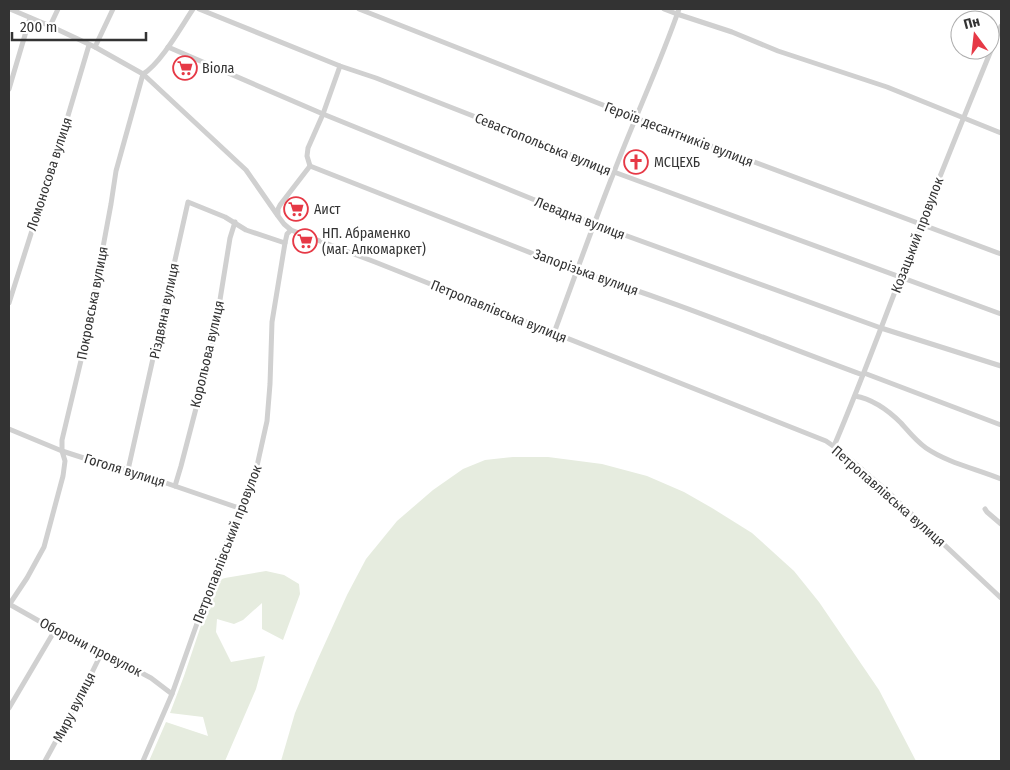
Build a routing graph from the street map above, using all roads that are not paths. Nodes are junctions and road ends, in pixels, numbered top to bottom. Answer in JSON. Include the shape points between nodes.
{"nodes":[{"id":1,"x":10,"y":9,"type":"edge"},
{"id":2,"x":58,"y":9,"type":"edge"},
{"id":3,"x":113,"y":9,"type":"edge"},
{"id":4,"x":193,"y":9,"type":"edge"},
{"id":5,"x":199,"y":9,"type":"edge"},
{"id":6,"x":359,"y":9,"type":"edge"},
{"id":7,"x":664,"y":9,"type":"edge"},
{"id":8,"x":678,"y":11,"type":"edge"},
{"id":9,"x":30,"y":18,"type":"junction"},
{"id":10,"x":50,"y":26,"type":"junction"},
{"id":11,"x":1001,"y":26,"type":"edge"},
{"id":12,"x":89,"y":45,"type":"junction"},
{"id":13,"x":168,"y":47,"type":"junction"},
{"id":14,"x":95,"y":48,"type":"junction"},
{"id":15,"x":340,"y":66,"type":"junction"},
{"id":16,"x":143,"y":74,"type":"junction"},
{"id":17,"x":9,"y":89,"type":"edge"},
{"id":18,"x":323,"y":114,"type":"junction"},
{"id":19,"x":636,"y":118,"type":"junction"},
{"id":20,"x":963,"y":118,"type":"junction"},
{"id":21,"x":1001,"y":133,"type":"edge"},
{"id":22,"x":310,"y":166,"type":"junction"},
{"id":23,"x":614,"y":172,"type":"junction"},
{"id":24,"x":278,"y":216,"type":"junction"},
{"id":25,"x":235,"y":222,"type":"junction"},
{"id":26,"x":594,"y":224,"type":"junction"},
{"id":27,"x":921,"y":224,"type":"junction"},
{"id":28,"x":291,"y":230,"type":"junction"},
{"id":29,"x":285,"y":243,"type":"junction"},
{"id":30,"x":1001,"y":254,"type":"edge"},
{"id":31,"x":578,"y":271,"type":"junction"},
{"id":32,"x":900,"y":277,"type":"junction"},
{"id":33,"x":9,"y":303,"type":"edge"},
{"id":34,"x":1001,"y":314,"type":"edge"},
{"id":35,"x":881,"y":328,"type":"junction"},
{"id":36,"x":554,"y":333,"type":"junction"},
{"id":37,"x":1001,"y":366,"type":"edge"},
{"id":38,"x":864,"y":374,"type":"junction"},
{"id":39,"x":855,"y":396,"type":"junction"},
{"id":40,"x":1001,"y":425,"type":"edge"},
{"id":41,"x":9,"y":429,"type":"edge"},
{"id":42,"x":834,"y":446,"type":"junction"},
{"id":43,"x":62,"y":451,"type":"junction"},
{"id":44,"x":128,"y":470,"type":"junction"},
{"id":45,"x":1001,"y":479,"type":"edge"},
{"id":46,"x":175,"y":486,"type":"junction"},
{"id":47,"x":242,"y":509,"type":"junction"},
{"id":48,"x":986,"y":510,"type":"dead end"},
{"id":49,"x":1001,"y":524,"type":"edge"},
{"id":50,"x":1001,"y":598,"type":"edge"},
{"id":51,"x":9,"y":605,"type":"edge"},
{"id":52,"x":55,"y":630,"type":"junction"},
{"id":53,"x":102,"y":652,"type":"junction"},
{"id":54,"x":172,"y":694,"type":"junction"},
{"id":55,"x":9,"y":708,"type":"edge"},
{"id":56,"x":45,"y":761,"type":"edge"},
{"id":57,"x":143,"y":761,"type":"edge"}],
"edges":[{"from":1,"to":9,"type":"street","name":"Петропавлівська вулиця"},
{"from":2,"to":10,"type":"street"},
{"from":3,"to":14,"type":"street"},
{"from":4,"to":13,"type":"street","name":"Покровська вулиця"},
{"from":5,"to":15,"type":"street","name":"Севастопольська вулиця"},
{"from":6,"to":19,"type":"street","name":"Героїв десантників вулиця"},
{"from":7,"to":8,"type":"street"},
{"from":8,"to":19,"type":"street"},
{"from":8,"to":20,"type":"street"},
{"from":9,"to":10,"type":"street","name":"Петропавлівська вулиця"},
{"from":9,"to":17,"type":"street"},
{"from":10,"to":12,"type":"street","name":"Петропавлівська вулиця"},
{"from":11,"to":20,"type":"street","name":"Козацький провулок"},
{"from":12,"to":14,"type":"street","name":"Петропавлівська вулиця"},
{"from":12,"to":33,"type":"street","name":"Ломоносова вулиця"},
{"from":13,"to":16,"type":"street","name":"Покровська вулиця"},
{"from":13,"to":18,"type":"street","name":"Левадна вулиця"},
{"from":14,"to":16,"type":"street","name":"Петропавлівська вулиця"},
{"from":15,"to":18,"type":"street"},
{"from":15,"to":23,"type":"street","name":"Севастопольська вулиця"},
{"from":16,"to":24,"type":"street","name":"Петропавлівська вулиця","via":[[246,170]]},
{"from":16,"to":43,"type":"street","name":"Покровська вулиця","via":[[116,170]]},
{"from":18,"to":22,"type":"street","via":[[308,148]]},
{"from":18,"to":26,"type":"street","name":"Левадна вулиця"},
{"from":19,"to":23,"type":"street"},
{"from":19,"to":27,"type":"street","name":"Героїв десантників вулиця"},
{"from":20,"to":21,"type":"street"},
{"from":20,"to":27,"type":"street","name":"Козацький провулок"},
{"from":22,"to":24,"type":"street","via":[[280,205]]},
{"from":22,"to":31,"type":"street","name":"Запорізька вулиця"},
{"from":23,"to":26,"type":"street"},
{"from":23,"to":32,"type":"street","name":"Севастопольська вулиця"},
{"from":24,"to":28,"type":"street","name":"Петропавлівська вулиця"},
{"from":25,"to":29,"type":"street","via":[[246,230]]},
{"from":25,"to":44,"type":"street","name":"Різдвяна вулиця","via":[[188,202]]},
{"from":25,"to":46,"type":"street","name":"Корольова вулиця","via":[[212,343]]},
{"from":26,"to":31,"type":"street"},
{"from":26,"to":35,"type":"street","name":"Левадна вулиця"},
{"from":27,"to":30,"type":"street","name":"Героїв десантників вулиця"},
{"from":27,"to":32,"type":"street","name":"Козацький провулок"},
{"from":28,"to":29,"type":"street","name":"Петропавлівський провулок"},
{"from":28,"to":36,"type":"street","name":"Петропавлівська вулиця"},
{"from":29,"to":47,"type":"street","name":"Петропавлівський провулок","via":[[272,322],[268,421],[255,475]]},
{"from":31,"to":36,"type":"street"},
{"from":31,"to":38,"type":"street","name":"Запорізька вулиця"},
{"from":32,"to":34,"type":"street","name":"Севастопольська вулиця"},
{"from":32,"to":35,"type":"street","name":"Козацький провулок"},
{"from":35,"to":37,"type":"street","name":"Левадна вулиця"},
{"from":35,"to":38,"type":"street","name":"Козацький провулок"},
{"from":36,"to":42,"type":"street","name":"Петропавлівська вулиця"},
{"from":38,"to":39,"type":"street","name":"Козацький провулок"},
{"from":38,"to":40,"type":"street","name":"Запорізька вулиця"},
{"from":39,"to":42,"type":"street","name":"Козацький провулок"},
{"from":39,"to":45,"type":"street","via":[[869,400],[893,415],[927,449]]},
{"from":41,"to":43,"type":"street","name":"Гоголя вулиця"},
{"from":42,"to":50,"type":"street","name":"Петропавлівська вулиця"},
{"from":43,"to":44,"type":"street","name":"Гоголя вулиця"},
{"from":43,"to":51,"type":"street","name":"Покровська вулиця","via":[[66,461],[64,476],[44,547]]},
{"from":44,"to":46,"type":"street","name":"Гоголя вулиця"},
{"from":46,"to":47,"type":"street","name":"Гоголя вулиця"},
{"from":47,"to":54,"type":"street","name":"Петропавлівський провулок","via":[[223,550]]},
{"from":48,"to":49,"type":"street"},
{"from":51,"to":52,"type":"street","name":"Оборони провулок"},
{"from":52,"to":53,"type":"street","name":"Оборони провулок"},
{"from":52,"to":55,"type":"street"},
{"from":53,"to":54,"type":"street","name":"Оборони провулок","via":[[151,678]]},
{"from":53,"to":56,"type":"street","name":"Миру вулиця"},
{"from":54,"to":57,"type":"street","name":"Петропавлівський провулок"}]}
